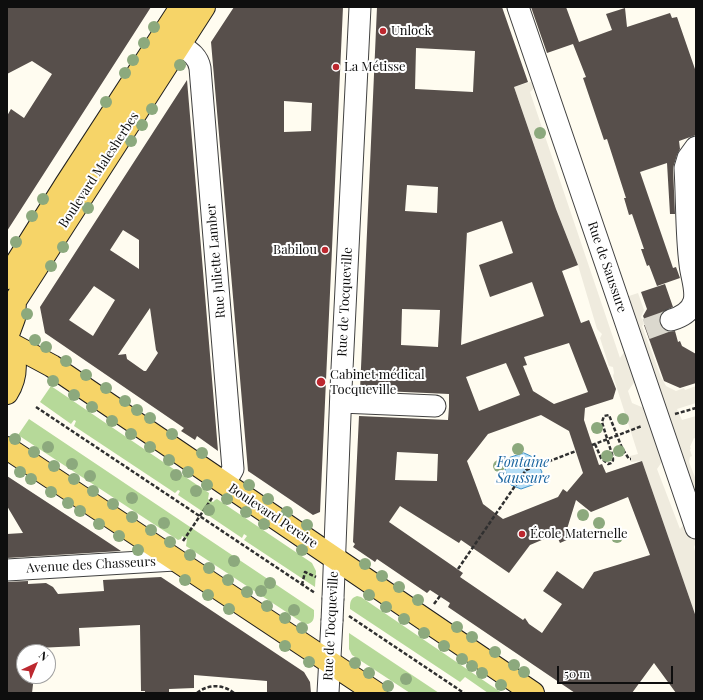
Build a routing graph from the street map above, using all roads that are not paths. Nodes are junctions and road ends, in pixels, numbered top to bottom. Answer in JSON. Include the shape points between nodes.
{"nodes":[{"id":1,"x":181,"y":7,"type":"edge"},
{"id":2,"x":204,"y":7,"type":"edge"},
{"id":3,"x":360,"y":7,"type":"edge"},
{"id":4,"x":518,"y":7,"type":"edge"},
{"id":5,"x":180,"y":45,"type":"junction"},
{"id":6,"x":696,"y":147,"type":"edge"},
{"id":7,"x":7,"y":278,"type":"edge"},
{"id":8,"x":671,"y":320,"type":"tunnel mouth"},
{"id":9,"x":8,"y":339,"type":"edge"},
{"id":10,"x":7,"y":393,"type":"edge"},
{"id":11,"x":341,"y":402,"type":"junction"},
{"id":12,"x":435,"y":406,"type":"dead end"},
{"id":13,"x":7,"y":448,"type":"edge"},
{"id":14,"x":219,"y":491,"type":"junction"},
{"id":15,"x":696,"y":528,"type":"edge"},
{"id":16,"x":179,"y":550,"type":"junction"},
{"id":17,"x":334,"y":558,"type":"junction"},
{"id":18,"x":7,"y":570,"type":"edge"},
{"id":19,"x":330,"y":662,"type":"junction"},
{"id":20,"x":328,"y":693,"type":"edge"},
{"id":21,"x":376,"y":693,"type":"edge"},
{"id":22,"x":533,"y":693,"type":"edge"}],
"edges":[{"from":1,"to":7,"type":"main road","name":"Boulevard Malesherbes"},
{"from":2,"to":5,"type":"main road","name":"Boulevard Malesherbes"},
{"from":3,"to":11,"type":"street","name":"Rue de Tocqueville"},
{"from":4,"to":15,"type":"street","name":"Rue de Saussure","via":[[638,331]]},
{"from":5,"to":9,"type":"main road","name":"Boulevard Malesherbes","via":[[15,301],[14,318]]},
{"from":5,"to":14,"type":"street","name":"Rue Juliette Lamber","via":[[193,54],[200,68],[234,470]]},
{"from":6,"to":8,"type":"street","via":[[685,168],[694,301],[685,314]]},
{"from":9,"to":10,"type":"main road","via":[[15,360],[14,377]]},
{"from":9,"to":14,"type":"main road","name":"Boulevard Pereire","via":[[52,366]]},
{"from":11,"to":12,"type":"street"},
{"from":11,"to":17,"type":"street","name":"Rue de Tocqueville"},
{"from":13,"to":16,"type":"main road"},
{"from":14,"to":17,"type":"main road","name":"Boulevard Pereire"},
{"from":16,"to":18,"type":"street","name":"Avenue des Chasseurs"},
{"from":16,"to":19,"type":"main road"},
{"from":17,"to":19,"type":"street","name":"Rue de Tocqueville"},
{"from":17,"to":22,"type":"main road","name":"Boulevard Pereire"},
{"from":19,"to":20,"type":"street","name":"Rue de Tocqueville"},
{"from":19,"to":21,"type":"main road"}]}
